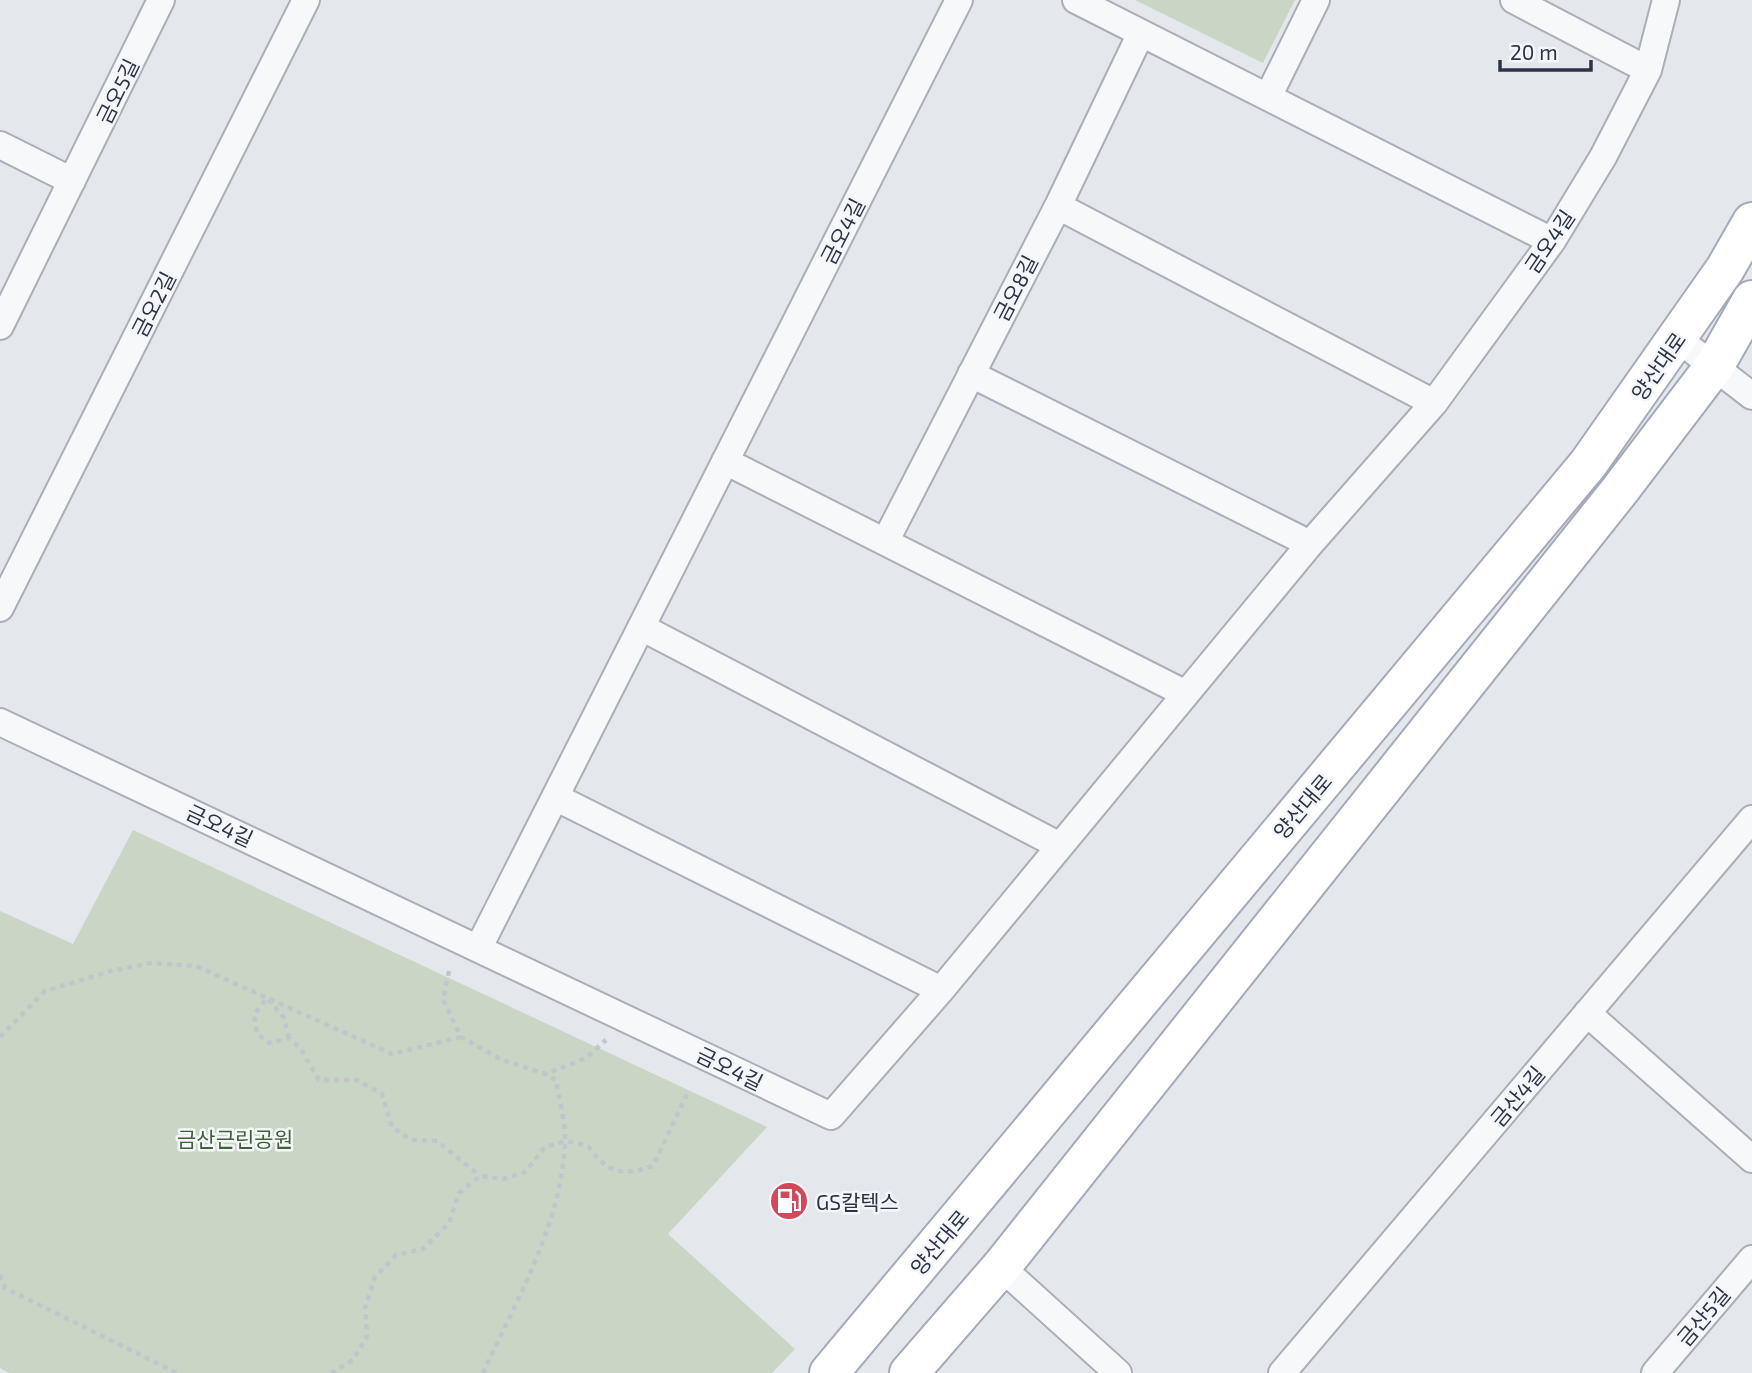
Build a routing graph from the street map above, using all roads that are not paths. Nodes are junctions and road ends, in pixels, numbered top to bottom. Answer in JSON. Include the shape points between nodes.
{"nodes":[{"id":1,"x":162,"y":0,"type":"edge"},
{"id":2,"x":306,"y":0,"type":"edge"},
{"id":3,"x":959,"y":0,"type":"edge"},
{"id":4,"x":1076,"y":0,"type":"edge"},
{"id":5,"x":1316,"y":0,"type":"edge"},
{"id":6,"x":1514,"y":0,"type":"edge"},
{"id":7,"x":1666,"y":0,"type":"edge"},
{"id":8,"x":1141,"y":33,"type":"junction"},
{"id":9,"x":1648,"y":70,"type":"junction"},
{"id":10,"x":1268,"y":97,"type":"junction"},
{"id":11,"x":0,"y":145,"type":"edge"},
{"id":12,"x":72,"y":181,"type":"junction"},
{"id":13,"x":1058,"y":206,"type":"junction"},
{"id":14,"x":1752,"y":222,"type":"edge"},
{"id":15,"x":1552,"y":241,"type":"junction"},
{"id":16,"x":1752,"y":300,"type":"edge"},
{"id":17,"x":0,"y":326,"type":"edge"},
{"id":18,"x":1678,"y":339,"type":"junction"},
{"id":19,"x":1716,"y":365,"type":"junction"},
{"id":20,"x":971,"y":374,"type":"junction"},
{"id":21,"x":1752,"y":396,"type":"edge"},
{"id":22,"x":1434,"y":403,"type":"junction"},
{"id":23,"x":725,"y":461,"type":"junction"},
{"id":24,"x":885,"y":542,"type":"junction"},
{"id":25,"x":1310,"y":544,"type":"junction"},
{"id":26,"x":0,"y":608,"type":"edge"},
{"id":27,"x":641,"y":627,"type":"junction"},
{"id":28,"x":1186,"y":694,"type":"junction"},
{"id":29,"x":0,"y":722,"type":"edge"},
{"id":30,"x":555,"y":797,"type":"junction"},
{"id":31,"x":1752,"y":819,"type":"edge"},
{"id":32,"x":1060,"y":846,"type":"junction"},
{"id":33,"x":479,"y":947,"type":"junction"},
{"id":34,"x":940,"y":990,"type":"junction"},
{"id":35,"x":1587,"y":1013,"type":"junction"},
{"id":36,"x":1752,"y":1159,"type":"edge"},
{"id":37,"x":1752,"y":1259,"type":"edge"},
{"id":38,"x":1001,"y":1267,"type":"junction"},
{"id":39,"x":829,"y":1373,"type":"edge"},
{"id":40,"x":909,"y":1373,"type":"edge"},
{"id":41,"x":1118,"y":1373,"type":"edge"},
{"id":42,"x":1282,"y":1373,"type":"edge"},
{"id":43,"x":1655,"y":1373,"type":"edge"}],
"edges":[{"from":1,"to":12,"type":"street","name":"금오5길"},
{"from":2,"to":26,"type":"street","name":"금오2길"},
{"from":3,"to":23,"type":"street","name":"금오4길"},
{"from":4,"to":8,"type":"street"},
{"from":5,"to":10,"type":"street"},
{"from":6,"to":9,"type":"street"},
{"from":7,"to":9,"type":"street","name":"금오4길"},
{"from":8,"to":10,"type":"street"},
{"from":8,"to":13,"type":"street","name":"금오8길"},
{"from":9,"to":15,"type":"street","name":"금오4길"},
{"from":10,"to":15,"type":"street"},
{"from":11,"to":12,"type":"street"},
{"from":12,"to":17,"type":"street","name":"금오5길"},
{"from":13,"to":20,"type":"street","name":"금오8길"},
{"from":13,"to":22,"type":"street"},
{"from":14,"to":18,"type":"main road","name":"양산대로"},
{"from":15,"to":22,"type":"street","name":"금오4길"},
{"from":16,"to":19,"type":"main road","name":"양산대로"},
{"from":18,"to":19,"type":"street"},
{"from":18,"to":39,"type":"main road","name":"양산대로","via":[[1588,464]]},
{"from":19,"to":21,"type":"street"},
{"from":19,"to":38,"type":"main road","name":"양산대로"},
{"from":20,"to":24,"type":"street","name":"금오8길"},
{"from":20,"to":25,"type":"street"},
{"from":22,"to":25,"type":"street","name":"금오4길"},
{"from":23,"to":24,"type":"street"},
{"from":23,"to":27,"type":"street","name":"금오4길"},
{"from":24,"to":28,"type":"street"},
{"from":25,"to":28,"type":"street","name":"금오4길"},
{"from":27,"to":30,"type":"street","name":"금오4길"},
{"from":27,"to":32,"type":"street"},
{"from":28,"to":32,"type":"street","name":"금오4길"},
{"from":29,"to":33,"type":"street","name":"금오4길"},
{"from":30,"to":33,"type":"street","name":"금오4길"},
{"from":30,"to":34,"type":"street"},
{"from":31,"to":35,"type":"street","name":"금산4길"},
{"from":32,"to":34,"type":"street","name":"금오4길"},
{"from":33,"to":34,"type":"street","name":"금오4길","via":[[831,1116]]},
{"from":35,"to":36,"type":"street"},
{"from":35,"to":42,"type":"street","name":"금산4길"},
{"from":37,"to":43,"type":"street","name":"금산5길"},
{"from":38,"to":40,"type":"main road","name":"양산대로"},
{"from":38,"to":41,"type":"street"}]}
